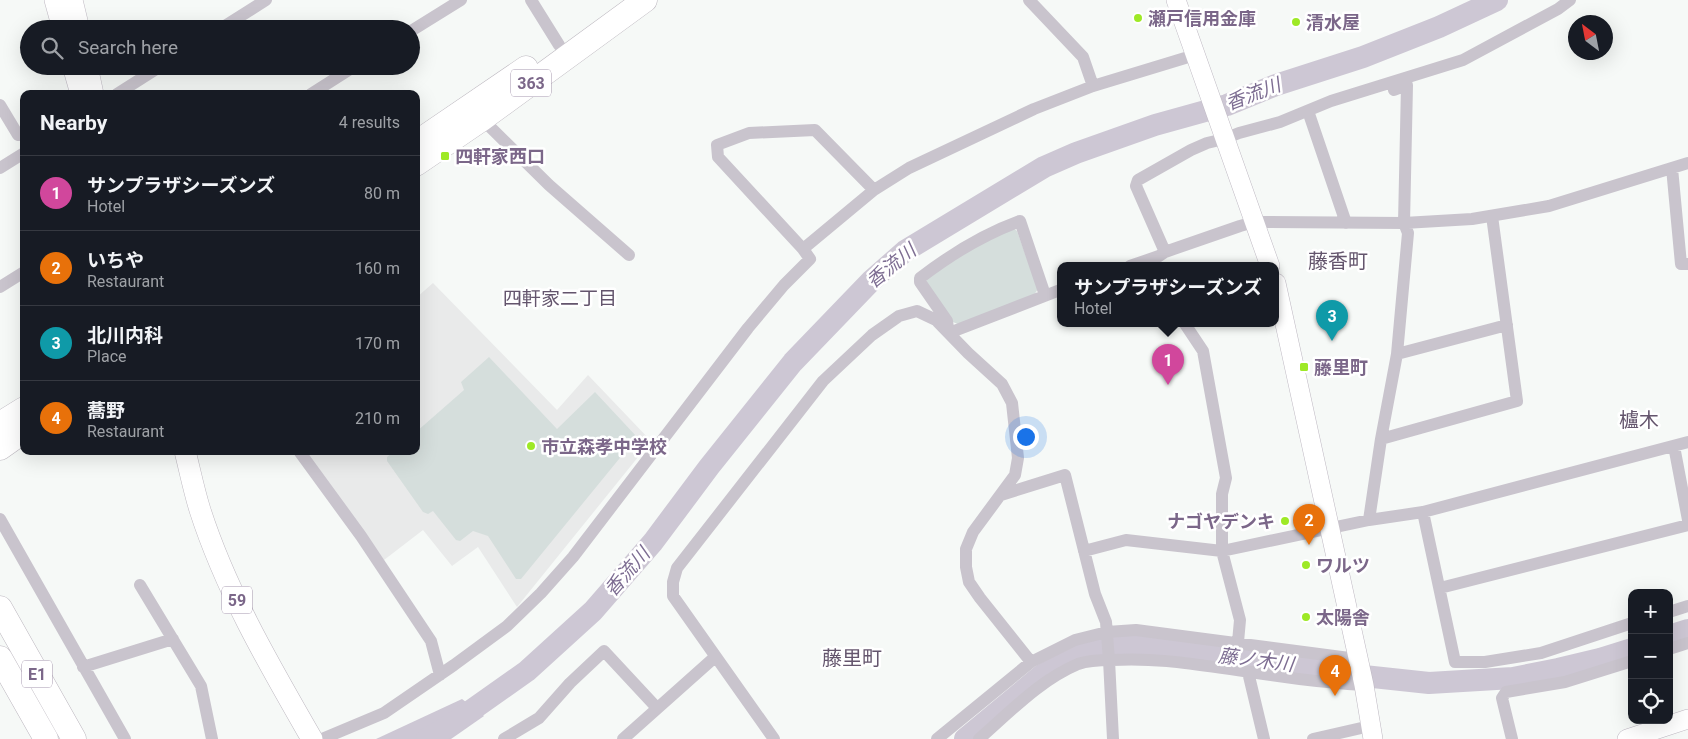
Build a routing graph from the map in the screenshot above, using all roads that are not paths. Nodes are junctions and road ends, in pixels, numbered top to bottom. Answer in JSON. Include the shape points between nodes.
{"nodes":[{"id":1,"x":54,"y":0,"type":"edge"},
{"id":2,"x":73,"y":0,"type":"edge"},
{"id":3,"x":266,"y":0,"type":"edge"},
{"id":4,"x":461,"y":0,"type":"edge"},
{"id":5,"x":531,"y":0,"type":"edge"},
{"id":6,"x":620,"y":0,"type":"edge"},
{"id":7,"x":645,"y":0,"type":"edge"},
{"id":8,"x":1029,"y":0,"type":"edge"},
{"id":9,"x":1176,"y":0,"type":"edge"},
{"id":10,"x":1570,"y":0,"type":"edge"},
{"id":11,"x":60,"y":20,"type":"edge"},
{"id":12,"x":78,"y":20,"type":"edge"},
{"id":13,"x":234,"y":20,"type":"edge"},
{"id":14,"x":420,"y":25,"type":"edge"},
{"id":15,"x":559,"y":45,"type":"junction"},
{"id":16,"x":1194,"y":55,"type":"junction"},
{"id":17,"x":75,"y":75,"type":"edge"},
{"id":18,"x":90,"y":75,"type":"edge"},
{"id":19,"x":146,"y":75,"type":"edge"},
{"id":20,"x":341,"y":75,"type":"edge"},
{"id":21,"x":1093,"y":86,"type":"junction"},
{"id":22,"x":79,"y":90,"type":"edge"},
{"id":23,"x":93,"y":90,"type":"edge"},
{"id":24,"x":123,"y":90,"type":"edge"},
{"id":25,"x":317,"y":90,"type":"edge"},
{"id":26,"x":1331,"y":102,"type":"junction"},
{"id":27,"x":0,"y":105,"type":"edge"},
{"id":28,"x":1308,"y":112,"type":"junction"},
{"id":29,"x":482,"y":119,"type":"junction"},
{"id":30,"x":18,"y":135,"type":"dead end"},
{"id":31,"x":1223,"y":136,"type":"junction"},
{"id":32,"x":420,"y":140,"type":"edge"},
{"id":33,"x":20,"y":156,"type":"edge"},
{"id":34,"x":420,"y":161,"type":"edge"},
{"id":35,"x":1688,"y":163,"type":"edge"},
{"id":36,"x":0,"y":168,"type":"edge"},
{"id":37,"x":1672,"y":168,"type":"junction"},
{"id":38,"x":874,"y":190,"type":"junction"},
{"id":39,"x":1492,"y":216,"type":"junction"},
{"id":40,"x":1254,"y":222,"type":"junction"},
{"id":41,"x":1346,"y":223,"type":"junction"},
{"id":42,"x":1404,"y":223,"type":"junction"},
{"id":43,"x":630,"y":254,"type":"dead end"},
{"id":44,"x":807,"y":254,"type":"junction"},
{"id":45,"x":1162,"y":258,"type":"edge"},
{"id":46,"x":1146,"y":262,"type":"edge"},
{"id":47,"x":1269,"y":262,"type":"edge"},
{"id":48,"x":1688,"y":264,"type":"edge"},
{"id":49,"x":20,"y":274,"type":"edge"},
{"id":50,"x":0,"y":287,"type":"edge"},
{"id":51,"x":1057,"y":291,"type":"edge"},
{"id":52,"x":1045,"y":295,"type":"junction"},
{"id":53,"x":1279,"y":297,"type":"edge"},
{"id":54,"x":1507,"y":325,"type":"junction"},
{"id":55,"x":1187,"y":327,"type":"edge"},
{"id":56,"x":949,"y":332,"type":"junction"},
{"id":57,"x":1396,"y":354,"type":"junction"},
{"id":58,"x":20,"y":411,"type":"edge"},
{"id":59,"x":0,"y":424,"type":"edge"},
{"id":60,"x":20,"y":434,"type":"edge"},
{"id":61,"x":1381,"y":439,"type":"junction"},
{"id":62,"x":1688,"y":442,"type":"edge"},
{"id":63,"x":1674,"y":446,"type":"junction"},
{"id":64,"x":0,"y":448,"type":"edge"},
{"id":65,"x":186,"y":455,"type":"edge"},
{"id":66,"x":302,"y":455,"type":"edge"},
{"id":67,"x":1001,"y":495,"type":"junction"},
{"id":68,"x":1423,"y":512,"type":"junction"},
{"id":69,"x":0,"y":519,"type":"edge"},
{"id":70,"x":1369,"y":520,"type":"junction"},
{"id":71,"x":1688,"y":520,"type":"edge"},
{"id":72,"x":1688,"y":525,"type":"edge"},
{"id":73,"x":1329,"y":528,"type":"junction"},
{"id":74,"x":1084,"y":551,"type":"junction"},
{"id":75,"x":1222,"y":551,"type":"junction"},
{"id":76,"x":140,"y":585,"type":"dead end"},
{"id":77,"x":1440,"y":588,"type":"junction"},
{"id":78,"x":1688,"y":606,"type":"edge"},
{"id":79,"x":0,"y":608,"type":"edge"},
{"id":80,"x":1673,"y":611,"type":"edge"},
{"id":81,"x":1628,"y":624,"type":"edge"},
{"id":82,"x":1108,"y":635,"type":"junction"},
{"id":83,"x":173,"y":639,"type":"junction"},
{"id":84,"x":1238,"y":642,"type":"junction"},
{"id":85,"x":1688,"y":644,"type":"edge"},
{"id":86,"x":1673,"y":648,"type":"edge"},
{"id":87,"x":1109,"y":656,"type":"junction"},
{"id":88,"x":715,"y":657,"type":"junction"},
{"id":89,"x":0,"y":658,"type":"edge"},
{"id":90,"x":1357,"y":659,"type":"junction"},
{"id":91,"x":1031,"y":662,"type":"junction"},
{"id":92,"x":1628,"y":662,"type":"edge"},
{"id":93,"x":84,"y":667,"type":"junction"},
{"id":94,"x":1248,"y":672,"type":"junction"},
{"id":95,"x":440,"y":675,"type":"junction"},
{"id":96,"x":1364,"y":685,"type":"junction"},
{"id":97,"x":656,"y":708,"type":"junction"},
{"id":98,"x":1688,"y":719,"type":"edge"},
{"id":99,"x":1371,"y":732,"type":"edge"},
{"id":100,"x":768,"y":737,"type":"edge"},
{"id":101,"x":46,"y":739,"type":"edge"},
{"id":102,"x":74,"y":739,"type":"edge"},
{"id":103,"x":125,"y":739,"type":"edge"},
{"id":104,"x":212,"y":739,"type":"edge"},
{"id":105,"x":312,"y":739,"type":"edge"},
{"id":106,"x":322,"y":739,"type":"edge"},
{"id":107,"x":504,"y":739,"type":"edge"},
{"id":108,"x":623,"y":739,"type":"edge"},
{"id":109,"x":937,"y":739,"type":"edge"},
{"id":110,"x":979,"y":739,"type":"edge"},
{"id":111,"x":1113,"y":739,"type":"edge"},
{"id":112,"x":1264,"y":739,"type":"edge"},
{"id":113,"x":1313,"y":739,"type":"edge"},
{"id":114,"x":1512,"y":739,"type":"edge"},
{"id":115,"x":1626,"y":739,"type":"edge"}],
"edges":[{"from":1,"to":11,"type":"street"},
{"from":2,"to":12,"type":"street"},
{"from":3,"to":13,"type":"street"},
{"from":4,"to":14,"type":"street"},
{"from":5,"to":15,"type":"street"},
{"from":6,"to":15,"type":"highway","number":"363"},
{"from":7,"to":29,"type":"highway","number":"363"},
{"from":8,"to":21,"type":"street","via":[[1083,57]]},
{"from":9,"to":16,"type":"street"},
{"from":10,"to":26,"type":"street","via":[[1462,60]]},
{"from":15,"to":32,"type":"highway","number":"363"},
{"from":16,"to":21,"type":"street"},
{"from":16,"to":31,"type":"street"},
{"from":17,"to":22,"type":"street"},
{"from":18,"to":23,"type":"street"},
{"from":19,"to":24,"type":"street"},
{"from":20,"to":25,"type":"street"},
{"from":21,"to":38,"type":"street","via":[[973,137],[909,168]]},
{"from":26,"to":28,"type":"street"},
{"from":26,"to":42,"type":"street","via":[[1336,109],[1407,85]]},
{"from":27,"to":30,"type":"street"},
{"from":28,"to":31,"type":"street"},
{"from":28,"to":41,"type":"street"},
{"from":29,"to":34,"type":"highway","number":"363"},
{"from":29,"to":43,"type":"street","via":[[549,185]]},
{"from":31,"to":40,"type":"street"},
{"from":31,"to":45,"type":"street","via":[[1138,180],[1136,186]]},
{"from":33,"to":36,"type":"street"},
{"from":35,"to":37,"type":"street"},
{"from":37,"to":39,"type":"street","via":[[1549,206]]},
{"from":37,"to":48,"type":"street","via":[[1680,264]]},
{"from":38,"to":44,"type":"street"},
{"from":38,"to":44,"type":"street","via":[[815,130],[750,133],[717,145],[718,157]]},
{"from":39,"to":42,"type":"street"},
{"from":39,"to":54,"type":"street"},
{"from":40,"to":41,"type":"street"},
{"from":40,"to":45,"type":"street"},
{"from":40,"to":47,"type":"street"},
{"from":41,"to":42,"type":"street"},
{"from":42,"to":57,"type":"street","via":[[1408,233]]},
{"from":44,"to":95,"type":"street","via":[[548,586],[507,626]]},
{"from":45,"to":46,"type":"street"},
{"from":49,"to":50,"type":"street"},
{"from":51,"to":52,"type":"street"},
{"from":52,"to":56,"type":"street"},
{"from":52,"to":56,"type":"street","via":[[1020,221],[1003,227],[945,259],[920,278],[947,321]]},
{"from":53,"to":73,"type":"street"},
{"from":54,"to":57,"type":"street"},
{"from":54,"to":61,"type":"street","via":[[1517,401]]},
{"from":55,"to":75,"type":"street","via":[[1203,351],[1226,478],[1222,494]]},
{"from":56,"to":67,"type":"street","via":[[1002,384],[1012,403],[1018,458],[1015,475]]},
{"from":56,"to":88,"type":"street","via":[[936,320],[917,311],[898,316],[872,335],[823,381],[677,568],[673,596]]},
{"from":57,"to":61,"type":"street"},
{"from":58,"to":59,"type":"highway"},
{"from":60,"to":64,"type":"highway"},
{"from":61,"to":70,"type":"street"},
{"from":62,"to":63,"type":"street"},
{"from":63,"to":68,"type":"street"},
{"from":63,"to":71,"type":"street"},
{"from":65,"to":105,"type":"main road","number":"59","via":[[200,510],[221,565],[261,651]]},
{"from":66,"to":95,"type":"street","via":[[431,641]]},
{"from":67,"to":74,"type":"street","via":[[1065,475]]},
{"from":67,"to":91,"type":"street","via":[[973,532],[966,549],[966,567],[969,582]]},
{"from":68,"to":70,"type":"street"},
{"from":68,"to":77,"type":"street"},
{"from":69,"to":93,"type":"street"},
{"from":70,"to":73,"type":"street"},
{"from":72,"to":77,"type":"street"},
{"from":73,"to":75,"type":"street"},
{"from":73,"to":90,"type":"street"},
{"from":74,"to":75,"type":"street","via":[[1126,540]]},
{"from":74,"to":82,"type":"street"},
{"from":75,"to":84,"type":"street","via":[[1240,620]]},
{"from":76,"to":83,"type":"street"},
{"from":77,"to":81,"type":"street","via":[[1455,662],[1485,662],[1541,653]]},
{"from":78,"to":80,"type":"street"},
{"from":79,"to":102,"type":"highway","number":"E1"},
{"from":82,"to":84,"type":"street","via":[[1136,630]]},
{"from":82,"to":87,"type":"street"},
{"from":82,"to":91,"type":"street","via":[[1075,640]]},
{"from":83,"to":93,"type":"street"},
{"from":83,"to":104,"type":"street","via":[[201,686]]},
{"from":84,"to":90,"type":"street"},
{"from":85,"to":86,"type":"street"},
{"from":87,"to":94,"type":"street","via":[[1167,660]]},
{"from":87,"to":110,"type":"street","via":[[1058,674]]},
{"from":87,"to":111,"type":"street"},
{"from":88,"to":97,"type":"street"},
{"from":88,"to":100,"type":"street"},
{"from":89,"to":101,"type":"highway","number":"E1"},
{"from":90,"to":96,"type":"street"},
{"from":91,"to":109,"type":"street"},
{"from":92,"to":114,"type":"street","via":[[1565,682],[1506,692],[1502,698]]},
{"from":93,"to":103,"type":"street"},
{"from":94,"to":96,"type":"street"},
{"from":94,"to":112,"type":"street"},
{"from":95,"to":106,"type":"street","via":[[384,713]]},
{"from":96,"to":99,"type":"street"},
{"from":97,"to":107,"type":"street","via":[[604,651],[538,718]]},
{"from":97,"to":108,"type":"street"},
{"from":98,"to":115,"type":"street"},
{"from":99,"to":113,"type":"street"}]}
